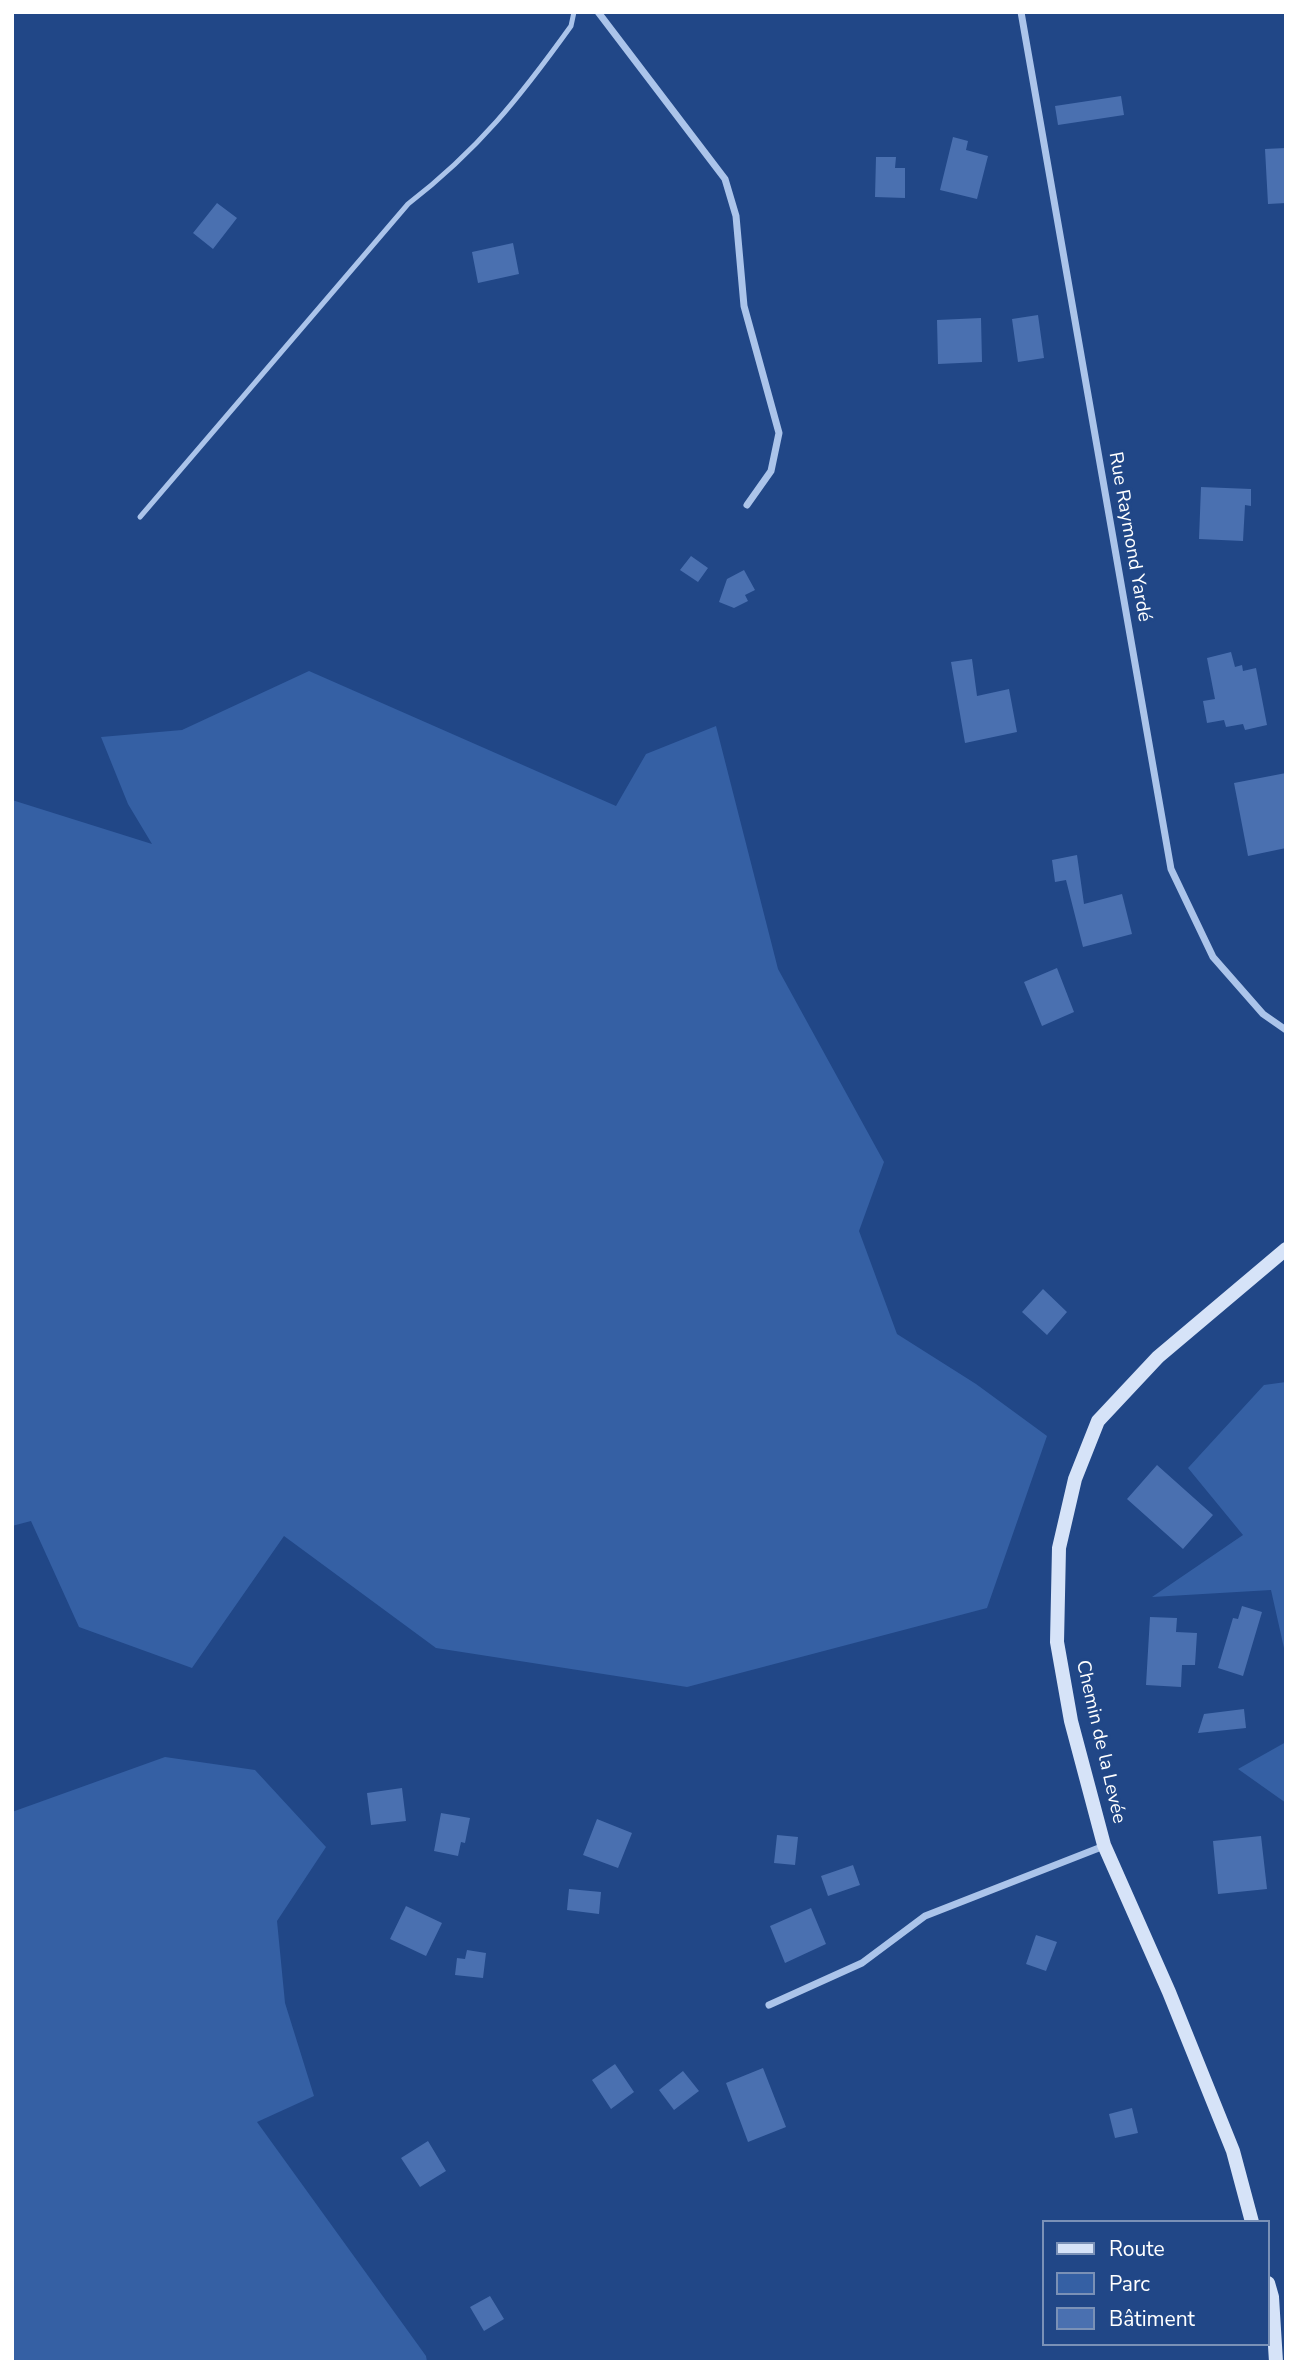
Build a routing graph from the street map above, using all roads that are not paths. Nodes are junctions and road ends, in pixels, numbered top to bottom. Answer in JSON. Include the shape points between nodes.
{"nodes":[{"id":1,"x":574,"y":12,"type":"edge"},
{"id":2,"x":598,"y":12,"type":"edge"},
{"id":3,"x":1021,"y":12,"type":"edge"},
{"id":4,"x":747,"y":505,"type":"dead end"},
{"id":5,"x":140,"y":517,"type":"dead end"},
{"id":6,"x":1286,"y":1030,"type":"edge"},
{"id":7,"x":1286,"y":1248,"type":"edge"},
{"id":8,"x":1104,"y":1845,"type":"junction"},
{"id":9,"x":769,"y":2005,"type":"dead end"},
{"id":10,"x":1251,"y":2220,"type":"edge"},
{"id":11,"x":1270,"y":2303,"type":"edge"},
{"id":12,"x":1276,"y":2362,"type":"edge"}],
"edges":[{"from":1,"to":5,"type":"lane","via":[[571,26],[516,102],[454,169],[408,204]]},
{"from":2,"to":4,"type":"street","via":[[725,179],[736,216],[744,306],[779,433],[771,471]]},
{"from":3,"to":6,"type":"street","name":"Rue Raymond Yardé","via":[[1171,869],[1213,957],[1263,1014]]},
{"from":7,"to":8,"type":"street","name":"Chemin de la Levée","via":[[1158,1357],[1098,1421],[1075,1479],[1059,1548],[1057,1642],[1071,1721]]},
{"from":8,"to":9,"type":"street","via":[[925,1916],[862,1963]]},
{"from":8,"to":10,"type":"street","name":"Chemin de la Levée","via":[[1233,2151]]},
{"from":11,"to":12,"type":"street"}]}
